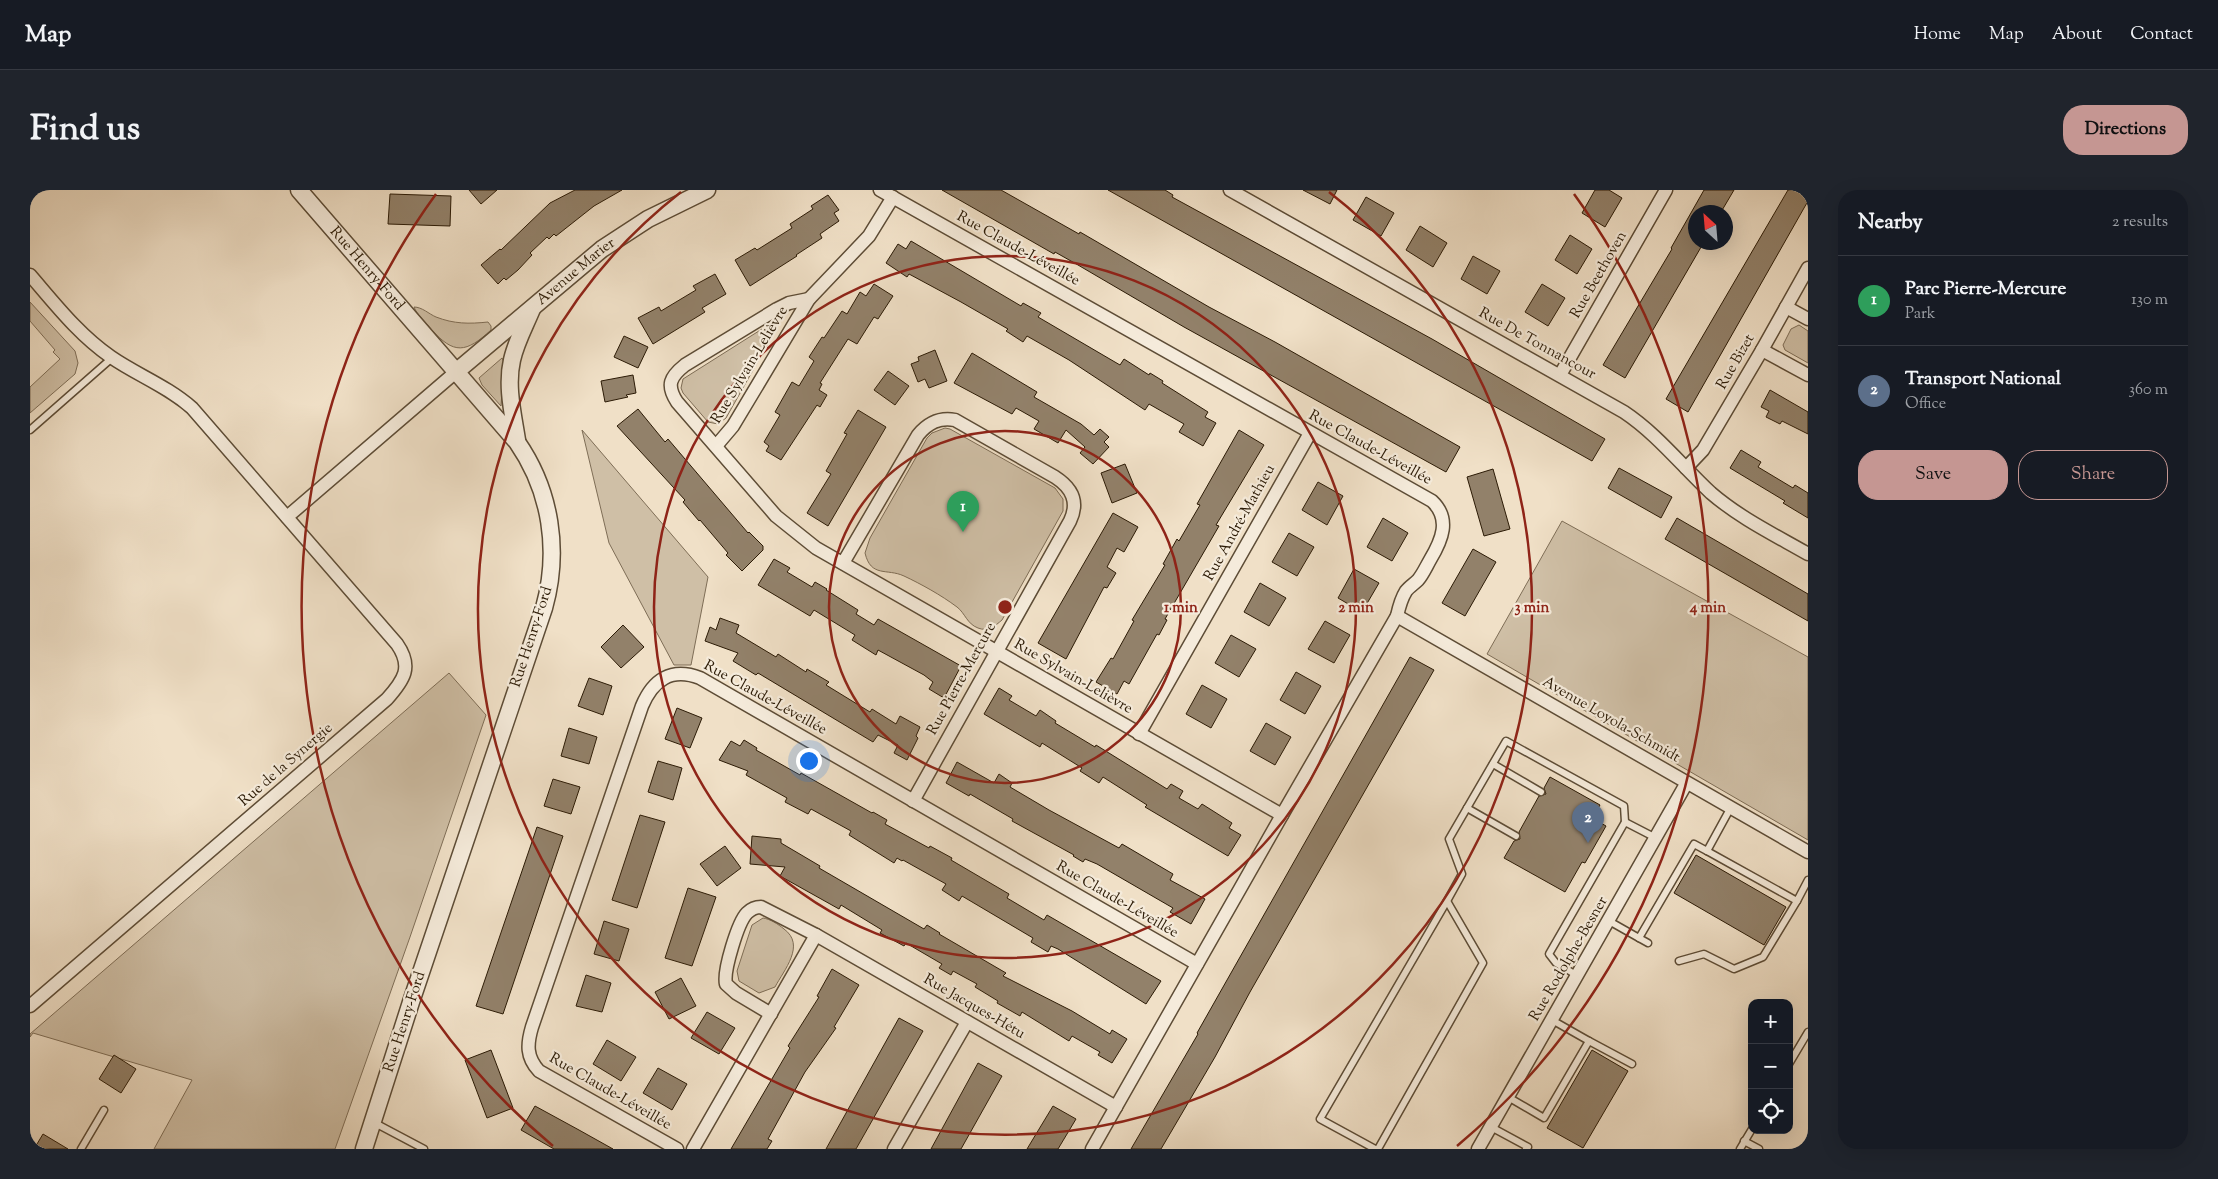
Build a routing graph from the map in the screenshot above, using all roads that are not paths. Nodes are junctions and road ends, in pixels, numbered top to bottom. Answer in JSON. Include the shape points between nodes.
{"nodes":[{"id":1,"x":299,"y":190,"type":"edge"},
{"id":2,"x":707,"y":190,"type":"edge"},
{"id":3,"x":880,"y":190,"type":"edge"},
{"id":4,"x":1230,"y":190,"type":"edge"},
{"id":5,"x":1666,"y":190,"type":"edge"},
{"id":6,"x":892,"y":197,"type":"junction"},
{"id":7,"x":1808,"y":268,"type":"edge"},
{"id":8,"x":30,"y":275,"type":"edge"},
{"id":9,"x":809,"y":299,"type":"junction"},
{"id":10,"x":533,"y":306,"type":"junction"},
{"id":11,"x":1786,"y":307,"type":"junction"},
{"id":12,"x":1808,"y":319,"type":"edge"},
{"id":13,"x":1762,"y":350,"type":"junction"},
{"id":14,"x":112,"y":358,"type":"junction"},
{"id":15,"x":457,"y":371,"type":"junction"},
{"id":16,"x":1560,"y":375,"type":"junction"},
{"id":17,"x":1808,"y":375,"type":"edge"},
{"id":18,"x":30,"y":430,"type":"edge"},
{"id":19,"x":1310,"y":433,"type":"junction"},
{"id":20,"x":518,"y":442,"type":"junction"},
{"id":21,"x":716,"y":446,"type":"junction"},
{"id":22,"x":1686,"y":468,"type":"junction"},
{"id":23,"x":287,"y":517,"type":"junction"},
{"id":24,"x":1808,"y":554,"type":"edge"},
{"id":25,"x":843,"y":563,"type":"junction"},
{"id":26,"x":1397,"y":616,"type":"junction"},
{"id":27,"x":996,"y":651,"type":"junction"},
{"id":28,"x":1139,"y":734,"type":"junction"},
{"id":29,"x":1493,"y":764,"type":"junction"},
{"id":30,"x":1686,"y":784,"type":"junction"},
{"id":31,"x":1541,"y":792,"type":"dead end"},
{"id":32,"x":913,"y":801,"type":"junction"},
{"id":33,"x":1467,"y":808,"type":"junction"},
{"id":34,"x":1730,"y":809,"type":"junction"},
{"id":35,"x":1282,"y":815,"type":"junction"},
{"id":36,"x":1624,"y":822,"type":"junction"},
{"id":37,"x":1516,"y":836,"type":"dead end"},
{"id":38,"x":1656,"y":838,"type":"junction"},
{"id":39,"x":1707,"y":851,"type":"junction"},
{"id":40,"x":1808,"y":852,"type":"edge"},
{"id":41,"x":1808,"y":880,"type":"edge"},
{"id":42,"x":1447,"y":901,"type":"junction"},
{"id":43,"x":1796,"y":901,"type":"junction"},
{"id":44,"x":1609,"y":921,"type":"junction"},
{"id":45,"x":816,"y":935,"type":"junction"},
{"id":46,"x":1639,"y":938,"type":"junction"},
{"id":47,"x":1648,"y":943,"type":"dead end"},
{"id":48,"x":1679,"y":961,"type":"dead end"},
{"id":49,"x":1197,"y":964,"type":"junction"},
{"id":50,"x":1578,"y":976,"type":"junction"},
{"id":51,"x":30,"y":1006,"type":"edge"},
{"id":52,"x":771,"y":1014,"type":"junction"},
{"id":53,"x":1552,"y":1020,"type":"junction"},
{"id":54,"x":967,"y":1022,"type":"junction"},
{"id":55,"x":1808,"y":1031,"type":"edge"},
{"id":56,"x":1588,"y":1041,"type":"junction"},
{"id":57,"x":1793,"y":1057,"type":"edge"},
{"id":58,"x":1632,"y":1064,"type":"dead end"},
{"id":59,"x":1508,"y":1097,"type":"junction"},
{"id":60,"x":1116,"y":1107,"type":"junction"},
{"id":61,"x":104,"y":1110,"type":"dead end"},
{"id":62,"x":373,"y":1122,"type":"junction"},
{"id":63,"x":1491,"y":1126,"type":"junction"},
{"id":64,"x":1748,"y":1134,"type":"edge"},
{"id":65,"x":1744,"y":1141,"type":"junction"},
{"id":66,"x":1529,"y":1148,"type":"edge"},
{"id":67,"x":81,"y":1149,"type":"edge"},
{"id":68,"x":364,"y":1149,"type":"edge"},
{"id":69,"x":424,"y":1149,"type":"edge"},
{"id":70,"x":677,"y":1149,"type":"edge"},
{"id":71,"x":693,"y":1149,"type":"edge"},
{"id":72,"x":894,"y":1149,"type":"edge"},
{"id":73,"x":1092,"y":1149,"type":"edge"},
{"id":74,"x":1376,"y":1149,"type":"edge"},
{"id":75,"x":1478,"y":1149,"type":"edge"},
{"id":76,"x":1740,"y":1149,"type":"edge"},
{"id":77,"x":1759,"y":1149,"type":"edge"}],
"edges":[{"from":1,"to":15,"type":"street","name":"Rue Henry-Ford"},
{"from":2,"to":10,"type":"street","name":"Avenue Marier","via":[[611,242]]},
{"from":3,"to":6,"type":"street","name":"Rue Claude-Léveillée"},
{"from":4,"to":16,"type":"street","name":"Rue De Tonnancour"},
{"from":5,"to":16,"type":"street","name":"Rue Beethoven"},
{"from":6,"to":9,"type":"street","name":"Rue Sylvain-Lelièvre","via":[[869,236]]},
{"from":6,"to":19,"type":"street","name":"Rue Claude-Léveillée"},
{"from":7,"to":11,"type":"street","name":"Rue Bizet"},
{"from":8,"to":14,"type":"street","name":"Rue de la Synergie","via":[[78,329]]},
{"from":9,"to":21,"type":"street","name":"Rue Sylvain-Lelièvre","via":[[733,426]]},
{"from":9,"to":21,"type":"street","name":"Rue Sylvain-Lelièvre","via":[[776,309],[685,366],[672,378],[672,396]]},
{"from":10,"to":15,"type":"street","name":"Avenue Marier"},
{"from":10,"to":20,"type":"street","via":[[510,370],[510,394]]},
{"from":11,"to":12,"type":"street"},
{"from":11,"to":13,"type":"street","name":"Rue Bizet"},
{"from":13,"to":17,"type":"street"},
{"from":13,"to":22,"type":"street","name":"Rue Bizet","via":[[1703,450]]},
{"from":14,"to":18,"type":"lane"},
{"from":14,"to":23,"type":"street","name":"Rue de la Synergie","via":[[176,394],[192,408]]},
{"from":15,"to":20,"type":"street","name":"Rue Henry-Ford"},
{"from":15,"to":23,"type":"street"},
{"from":16,"to":22,"type":"street","name":"Rue De Tonnancour","via":[[1632,418]]},
{"from":19,"to":26,"type":"street","name":"Rue Claude-Léveillée","via":[[1438,507],[1444,530],[1419,578],[1405,594]]},
{"from":19,"to":28,"type":"street","name":"Rue André-Mathieu"},
{"from":20,"to":62,"type":"street","name":"Rue Henry-Ford","via":[[540,484],[549,520],[552,556],[548,595]]},
{"from":21,"to":25,"type":"street","name":"Rue Sylvain-Lelièvre","via":[[776,516],[807,542]]},
{"from":22,"to":24,"type":"street","name":"Rue De Tonnancour","via":[[1728,507]]},
{"from":23,"to":51,"type":"street","name":"Rue de la Synergie","via":[[397,644],[405,661],[403,679],[387,699]]},
{"from":25,"to":27,"type":"street","name":"Rue Sylvain-Lelièvre"},
{"from":25,"to":27,"type":"street","name":"Rue Pierre-Mercure","via":[[923,429],[934,421],[947,418],[971,429],[1062,482],[1074,501],[1070,522]]},
{"from":26,"to":30,"type":"street","name":"Avenue Loyola-Schmidt"},
{"from":26,"to":35,"type":"street","name":"Rue Claude-Léveillée"},
{"from":27,"to":28,"type":"street","name":"Rue Sylvain-Lelièvre"},
{"from":27,"to":32,"type":"street","name":"Rue Pierre-Mercure"},
{"from":28,"to":35,"type":"street","name":"Rue Sylvain-Lelièvre"},
{"from":29,"to":31,"type":"lane"},
{"from":29,"to":33,"type":"lane"},
{"from":29,"to":36,"type":"lane","via":[[1506,741],[1624,806]]},
{"from":30,"to":34,"type":"street","name":"Avenue Loyola-Schmidt"},
{"from":30,"to":38,"type":"street","name":"Rue Rodolphe-Besner"},
{"from":32,"to":49,"type":"street","name":"Rue Claude-Léveillée"},
{"from":32,"to":70,"type":"street","name":"Rue Claude-Léveillée","via":[[700,678],[673,675],[651,689],[642,706],[528,1047],[530,1060],[539,1070]]},
{"from":33,"to":37,"type":"lane"},
{"from":33,"to":42,"type":"lane","via":[[1449,839],[1462,874]]},
{"from":34,"to":39,"type":"lane"},
{"from":34,"to":40,"type":"street","name":"Avenue Loyola-Schmidt"},
{"from":35,"to":49,"type":"street","name":"Rue Claude-Léveillée"},
{"from":36,"to":38,"type":"lane"},
{"from":36,"to":50,"type":"lane","via":[[1550,954],[1556,964]]},
{"from":38,"to":44,"type":"street","name":"Rue Rodolphe-Besner"},
{"from":39,"to":43,"type":"lane"},
{"from":39,"to":46,"type":"lane","via":[[1694,844]]},
{"from":41,"to":43,"type":"lane"},
{"from":42,"to":74,"type":"lane","via":[[1483,963]]},
{"from":42,"to":74,"type":"lane","via":[[1320,1119]]},
{"from":43,"to":48,"type":"lane","via":[[1763,957],[1734,969],[1704,954]]},
{"from":44,"to":46,"type":"lane"},
{"from":44,"to":50,"type":"street","name":"Rue Rodolphe-Besner"},
{"from":45,"to":52,"type":"street"},
{"from":45,"to":52,"type":"street","name":"Rue Jacques-Hétu","via":[[761,906],[744,917],[725,972],[726,984]]},
{"from":45,"to":54,"type":"street","name":"Rue Jacques-Hétu"},
{"from":46,"to":47,"type":"lane"},
{"from":49,"to":60,"type":"street","name":"Rue Claude-Léveillée"},
{"from":50,"to":53,"type":"street","name":"Rue Rodolphe-Besner"},
{"from":52,"to":71,"type":"street"},
{"from":53,"to":56,"type":"lane"},
{"from":53,"to":59,"type":"street","name":"Rue Rodolphe-Besner"},
{"from":54,"to":60,"type":"street","name":"Rue Jacques-Hétu"},
{"from":54,"to":72,"type":"street"},
{"from":55,"to":57,"type":"lane"},
{"from":56,"to":58,"type":"lane"},
{"from":56,"to":59,"type":"lane","via":[[1544,1118]]},
{"from":59,"to":63,"type":"street","name":"Rue Rodolphe-Besner"},
{"from":60,"to":73,"type":"street","name":"Rue Claude-Léveillée"},
{"from":61,"to":67,"type":"lane"},
{"from":62,"to":68,"type":"street","name":"Rue Henry-Ford"},
{"from":62,"to":69,"type":"lane"},
{"from":63,"to":66,"type":"lane"},
{"from":63,"to":75,"type":"street","name":"Rue Rodolphe-Besner"},
{"from":64,"to":65,"type":"lane"},
{"from":65,"to":76,"type":"lane"},
{"from":65,"to":77,"type":"lane"}]}
